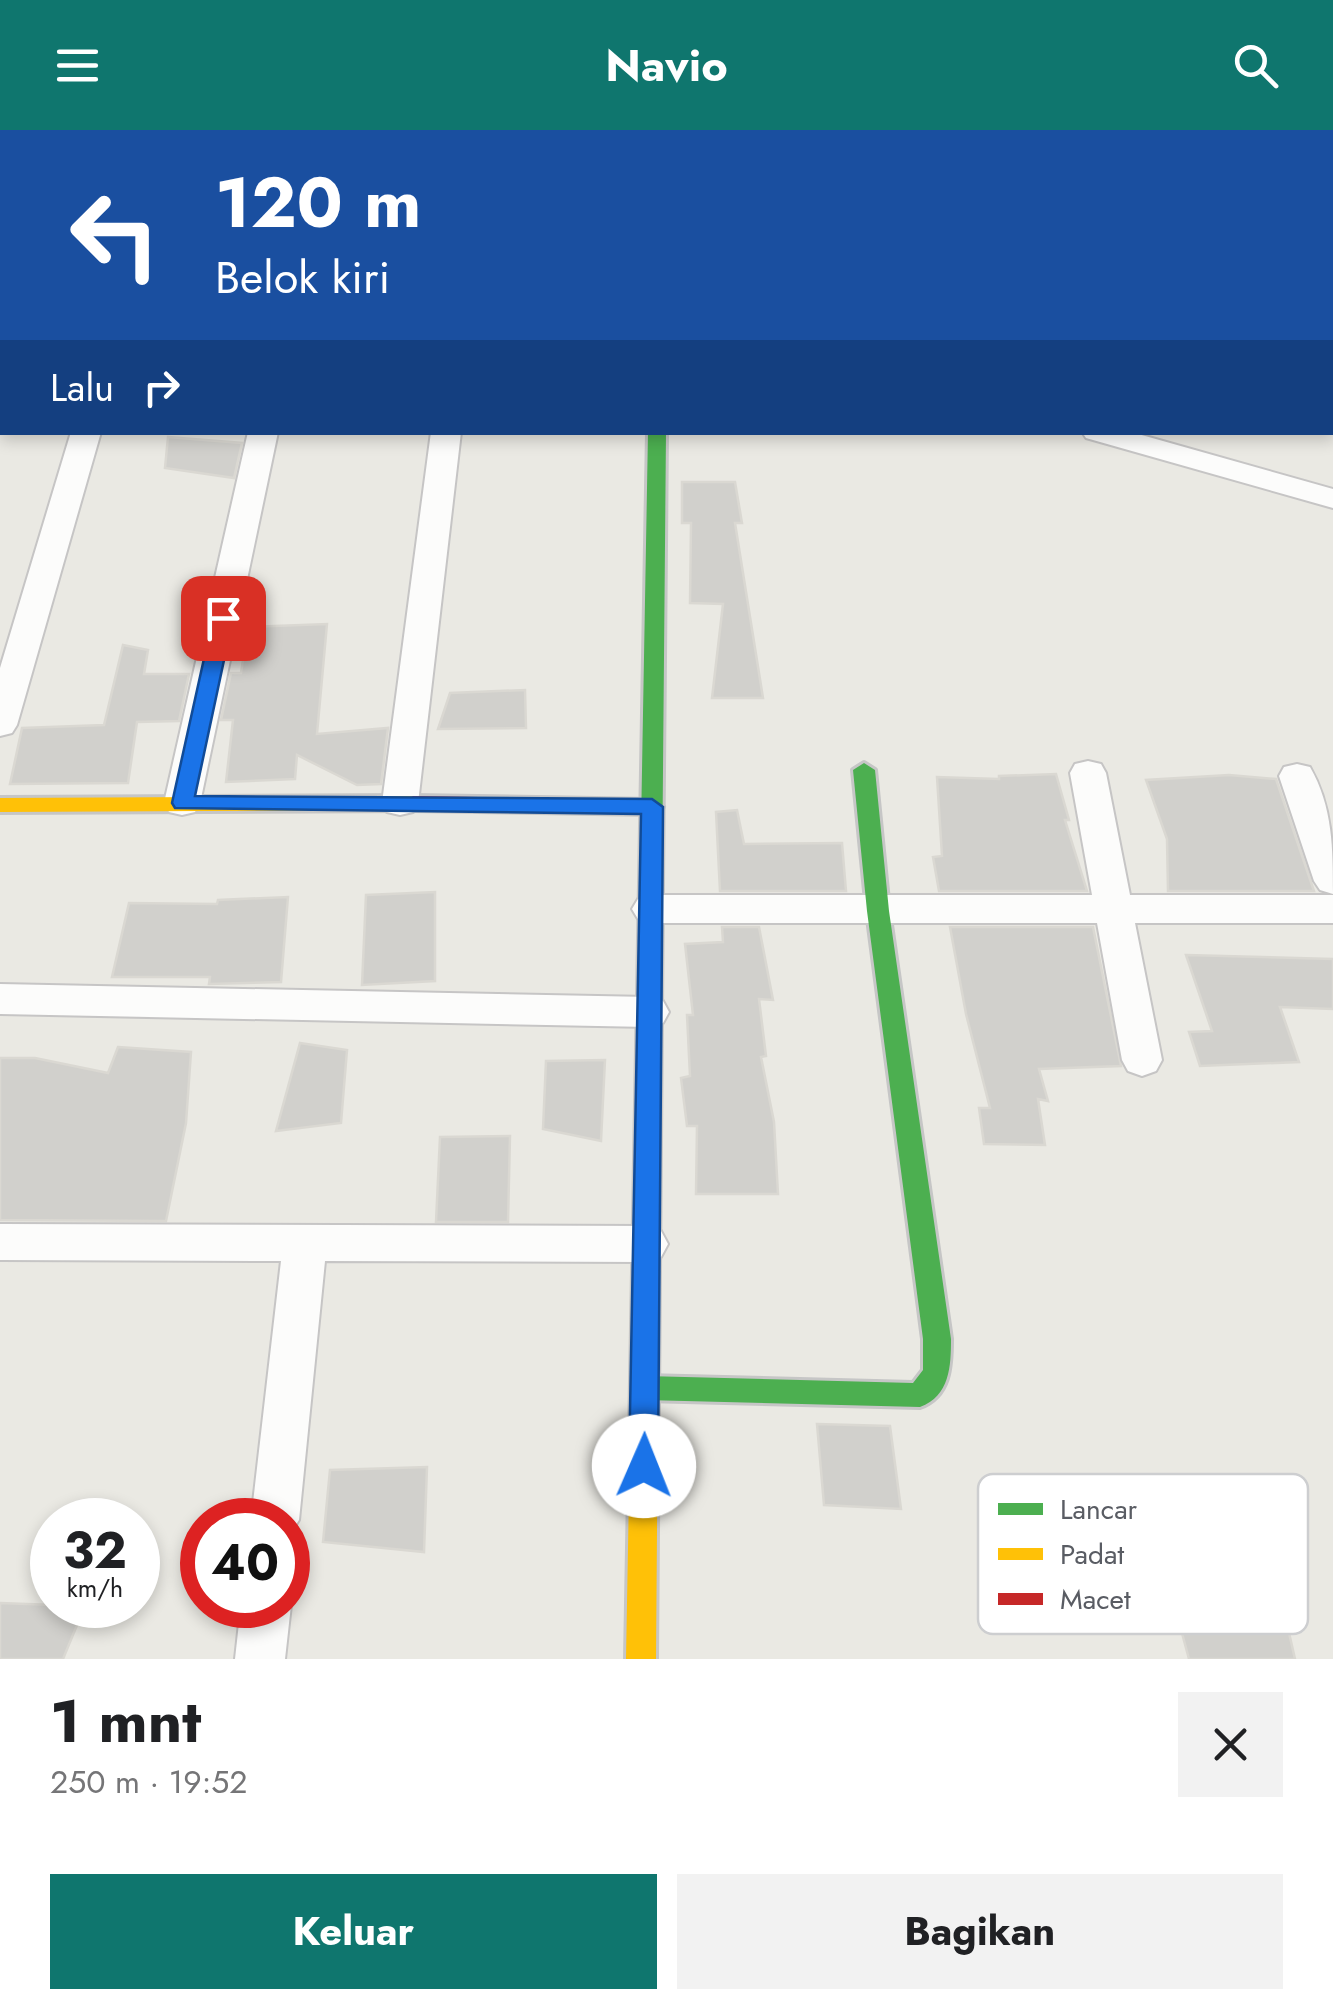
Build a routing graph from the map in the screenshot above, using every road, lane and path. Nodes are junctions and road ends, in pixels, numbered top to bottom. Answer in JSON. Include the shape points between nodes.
{"nodes":[{"id":1,"x":85,"y":435,"type":"edge"},
{"id":2,"x":262,"y":435,"type":"edge"},
{"id":3,"x":446,"y":435,"type":"edge"},
{"id":4,"x":656,"y":435,"type":"edge"},
{"id":5,"x":1107,"y":435,"type":"edge"},
{"id":6,"x":1333,"y":499,"type":"edge"},
{"id":7,"x":0,"y":726,"type":"edge"},
{"id":8,"x":864,"y":770,"type":"dead end"},
{"id":9,"x":1088,"y":773,"type":"dead end"},
{"id":10,"x":1297,"y":776,"type":"dead end"},
{"id":11,"x":182,"y":803,"type":"junction"},
{"id":12,"x":400,"y":803,"type":"junction"},
{"id":13,"x":0,"y":805,"type":"edge"},
{"id":14,"x":652,"y":807,"type":"junction"},
{"id":15,"x":1333,"y":881,"type":"edge"},
{"id":16,"x":650,"y":909,"type":"junction"},
{"id":17,"x":1333,"y":909,"type":"edge"},
{"id":18,"x":1113,"y":910,"type":"junction"},
{"id":19,"x":878,"y":912,"type":"junction"},
{"id":20,"x":0,"y":999,"type":"edge"},
{"id":21,"x":650,"y":1012,"type":"junction"},
{"id":22,"x":1142,"y":1060,"type":"dead end"},
{"id":23,"x":0,"y":1242,"type":"edge"},
{"id":24,"x":646,"y":1244,"type":"junction"},
{"id":25,"x":305,"y":1245,"type":"junction"},
{"id":26,"x":645,"y":1388,"type":"junction"},
{"id":27,"x":277,"y":1498,"type":"edge"},
{"id":28,"x":263,"y":1628,"type":"edge"},
{"id":29,"x":260,"y":1659,"type":"edge"},
{"id":30,"x":641,"y":1659,"type":"edge"}],
"edges":[{"from":1,"to":7,"type":"street"},
{"from":2,"to":11,"type":"street"},
{"from":3,"to":12,"type":"street"},
{"from":4,"to":14,"type":"street"},
{"from":5,"to":6,"type":"street"},
{"from":8,"to":19,"type":"street"},
{"from":9,"to":18,"type":"street"},
{"from":10,"to":15,"type":"street"},
{"from":11,"to":12,"type":"street"},
{"from":11,"to":13,"type":"street"},
{"from":12,"to":14,"type":"street"},
{"from":14,"to":16,"type":"street"},
{"from":16,"to":19,"type":"street"},
{"from":16,"to":21,"type":"street"},
{"from":17,"to":18,"type":"street"},
{"from":18,"to":19,"type":"street"},
{"from":18,"to":22,"type":"street"},
{"from":19,"to":26,"type":"street","via":[[937,1373],[920,1396]]},
{"from":20,"to":21,"type":"street"},
{"from":21,"to":24,"type":"street"},
{"from":23,"to":25,"type":"street"},
{"from":24,"to":25,"type":"street"},
{"from":24,"to":26,"type":"street"},
{"from":25,"to":27,"type":"street"},
{"from":26,"to":30,"type":"street"},
{"from":28,"to":29,"type":"street"}]}
